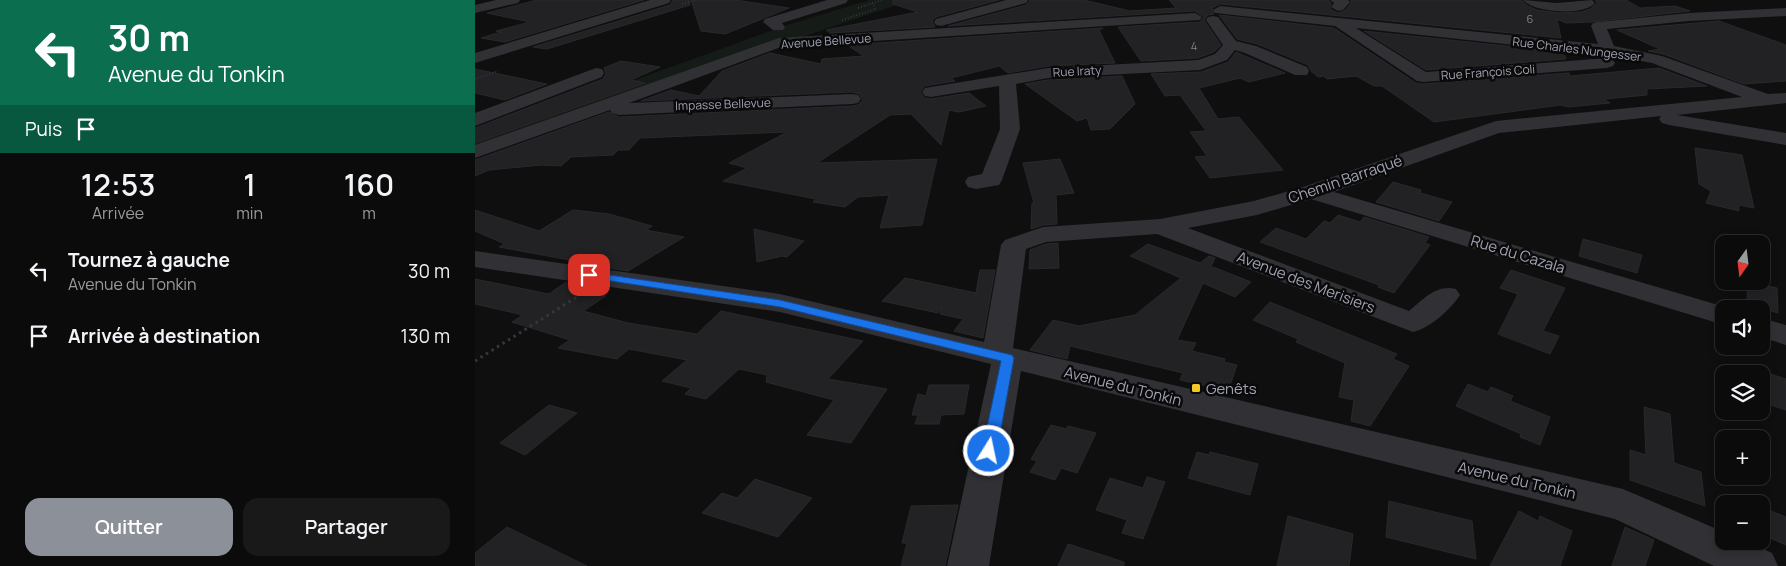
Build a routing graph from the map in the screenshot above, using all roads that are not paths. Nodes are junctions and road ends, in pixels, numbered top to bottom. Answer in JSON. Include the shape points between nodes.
{"nodes":[{"id":1,"x":513,"y":0,"type":"edge"},
{"id":2,"x":664,"y":0,"type":"edge"},
{"id":3,"x":841,"y":0,"type":"edge"},
{"id":4,"x":1021,"y":0,"type":"edge"},
{"id":5,"x":1530,"y":0,"type":"edge"},
{"id":6,"x":1583,"y":0,"type":"edge"},
{"id":7,"x":1285,"y":3,"type":"dead end"},
{"id":8,"x":475,"y":10,"type":"edge"},
{"id":9,"x":1337,"y":10,"type":"edge"},
{"id":10,"x":1786,"y":12,"type":"edge"},
{"id":11,"x":1255,"y":13,"type":"junction"},
{"id":12,"x":1220,"y":16,"type":"junction"},
{"id":13,"x":1195,"y":18,"type":"joint"},
{"id":14,"x":778,"y":27,"type":"dead end"},
{"id":15,"x":887,"y":36,"type":"junction"},
{"id":16,"x":1231,"y":45,"type":"junction"},
{"id":17,"x":1608,"y":50,"type":"junction"},
{"id":18,"x":475,"y":58,"type":"edge"},
{"id":19,"x":1656,"y":59,"type":"junction"},
{"id":20,"x":1301,"y":71,"type":"dead end"},
{"id":21,"x":596,"y":73,"type":"dead end"},
{"id":22,"x":1007,"y":80,"type":"junction"},
{"id":23,"x":931,"y":92,"type":"dead end"},
{"id":24,"x":852,"y":99,"type":"dead end"},
{"id":25,"x":1776,"y":99,"type":"edge"},
{"id":26,"x":593,"y":110,"type":"junction"},
{"id":27,"x":1635,"y":113,"type":"junction"},
{"id":28,"x":475,"y":120,"type":"edge"},
{"id":29,"x":1786,"y":139,"type":"edge"},
{"id":30,"x":475,"y":152,"type":"edge"},
{"id":31,"x":975,"y":182,"type":"dead end"},
{"id":32,"x":1311,"y":192,"type":"junction"},
{"id":33,"x":1160,"y":226,"type":"junction"},
{"id":34,"x":475,"y":259,"type":"edge"},
{"id":35,"x":1445,"y":295,"type":"dead end"},
{"id":36,"x":1715,"y":313,"type":"edge"},
{"id":37,"x":1770,"y":330,"type":"edge"},
{"id":38,"x":1786,"y":334,"type":"edge"},
{"id":39,"x":1002,"y":356,"type":"junction"},
{"id":40,"x":968,"y":566,"type":"edge"},
{"id":41,"x":1757,"y":566,"type":"edge"}],
"edges":[{"from":1,"to":8,"type":"street"},
{"from":2,"to":18,"type":"street"},
{"from":3,"to":14,"type":"street","via":[[770,22]]},
{"from":4,"to":15,"type":"street"},
{"from":5,"to":6,"type":"street","via":[[1552,7],[1588,3]]},
{"from":7,"to":11,"type":"street"},
{"from":9,"to":11,"type":"street","name":"Rue Charles Nungesser"},
{"from":9,"to":17,"type":"street","name":"Rue Charles Nungesser"},
{"from":9,"to":19,"type":"street","name":"Rue François Coli","via":[[1423,77]]},
{"from":10,"to":17,"type":"street","via":[[1689,17],[1665,13],[1598,26]]},
{"from":11,"to":12,"type":"street","name":"Rue Charles Nungesser"},
{"from":12,"to":13,"type":"street","name":"Rue Charles Nungesser","via":[[1197,10],[1192,14]]},
{"from":12,"to":16,"type":"street"},
{"from":13,"to":15,"type":"street","name":"Avenue Bellevue"},
{"from":15,"to":26,"type":"street","name":"Avenue Bellevue","via":[[779,44]]},
{"from":16,"to":20,"type":"street","via":[[1250,49]]},
{"from":16,"to":22,"type":"street","name":"Rue Iraty","via":[[1221,57],[1200,65],[1048,73]]},
{"from":17,"to":19,"type":"street","name":"Rue Charles Nungesser"},
{"from":19,"to":25,"type":"street","name":"Rue Charles Nungesser"},
{"from":21,"to":28,"type":"street"},
{"from":22,"to":23,"type":"street","name":"Rue Iraty"},
{"from":22,"to":31,"type":"street","via":[[1010,129],[991,180]]},
{"from":24,"to":26,"type":"street","name":"Impasse Bellevue"},
{"from":25,"to":27,"type":"street","name":"Chemin Barraqué"},
{"from":26,"to":30,"type":"street","name":"Avenue Bellevue"},
{"from":27,"to":29,"type":"street"},
{"from":27,"to":32,"type":"street","name":"Chemin Barraqué","via":[[1496,127]]},
{"from":32,"to":33,"type":"street","name":"Chemin Barraqué","via":[[1257,208]]},
{"from":32,"to":36,"type":"street","name":"Rue du Cazala"},
{"from":33,"to":35,"type":"street","name":"Avenue des Merisiers","via":[[1413,323]]},
{"from":33,"to":39,"type":"street","name":"Chemin Barraqué","via":[[1043,236],[1014,245]]},
{"from":34,"to":39,"type":"street","name":"Avenue du Tonkin","via":[[780,303]]},
{"from":37,"to":38,"type":"street"},
{"from":39,"to":40,"type":"street"},
{"from":39,"to":41,"type":"street","name":"Avenue du Tonkin","via":[[1623,505]]}]}
